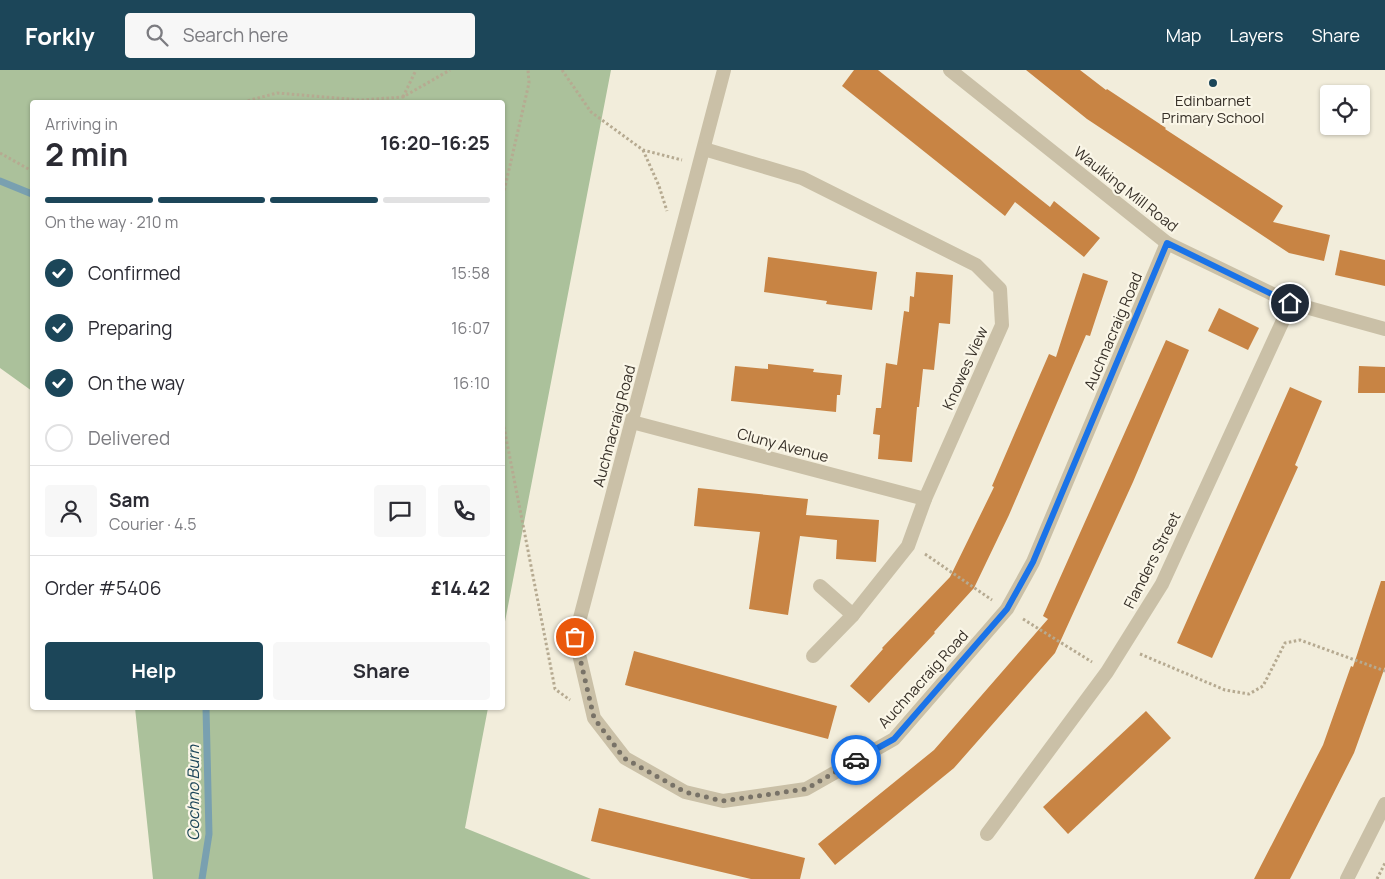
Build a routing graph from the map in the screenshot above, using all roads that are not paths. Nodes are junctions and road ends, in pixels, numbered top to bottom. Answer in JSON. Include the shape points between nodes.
{"nodes":[{"id":1,"x":724,"y":70,"type":"edge"},
{"id":2,"x":950,"y":70,"type":"edge"},
{"id":3,"x":704,"y":149,"type":"junction"},
{"id":4,"x":1167,"y":243,"type":"junction"},
{"id":5,"x":1290,"y":303,"type":"junction"},
{"id":6,"x":1385,"y":329,"type":"edge"},
{"id":7,"x":632,"y":422,"type":"junction"},
{"id":8,"x":925,"y":499,"type":"junction"},
{"id":9,"x":820,"y":586,"type":"dead end"},
{"id":10,"x":853,"y":615,"type":"junction"},
{"id":11,"x":814,"y":656,"type":"dead end"},
{"id":12,"x":1385,"y":804,"type":"edge"},
{"id":13,"x":987,"y":834,"type":"dead end"},
{"id":14,"x":1347,"y":879,"type":"edge"}],
"edges":[{"from":1,"to":3,"type":"street","name":"Auchnacraig Road"},
{"from":2,"to":4,"type":"street","name":"Waulking Mill Road"},
{"from":3,"to":7,"type":"street","name":"Auchnacraig Road"},
{"from":3,"to":8,"type":"street","name":"Knowes View","via":[[802,178],[976,265],[1000,289],[1002,325]]},
{"from":4,"to":5,"type":"street","name":"Waulking Mill Road"},
{"from":4,"to":7,"type":"street","name":"Auchnacraig Road","via":[[1033,562],[1007,609],[894,739],[806,789],[723,801],[685,792],[624,758],[594,718],[575,637]]},
{"from":5,"to":6,"type":"street","name":"Waulking Mill Road"},
{"from":5,"to":13,"type":"street","name":"Flanders Street","via":[[1162,584],[1107,672]]},
{"from":7,"to":8,"type":"street","name":"Cluny Avenue"},
{"from":8,"to":10,"type":"street","name":"Knowes View","via":[[908,546]]},
{"from":9,"to":10,"type":"street"},
{"from":10,"to":11,"type":"street","name":"Knowes View"},
{"from":12,"to":14,"type":"street"}]}
